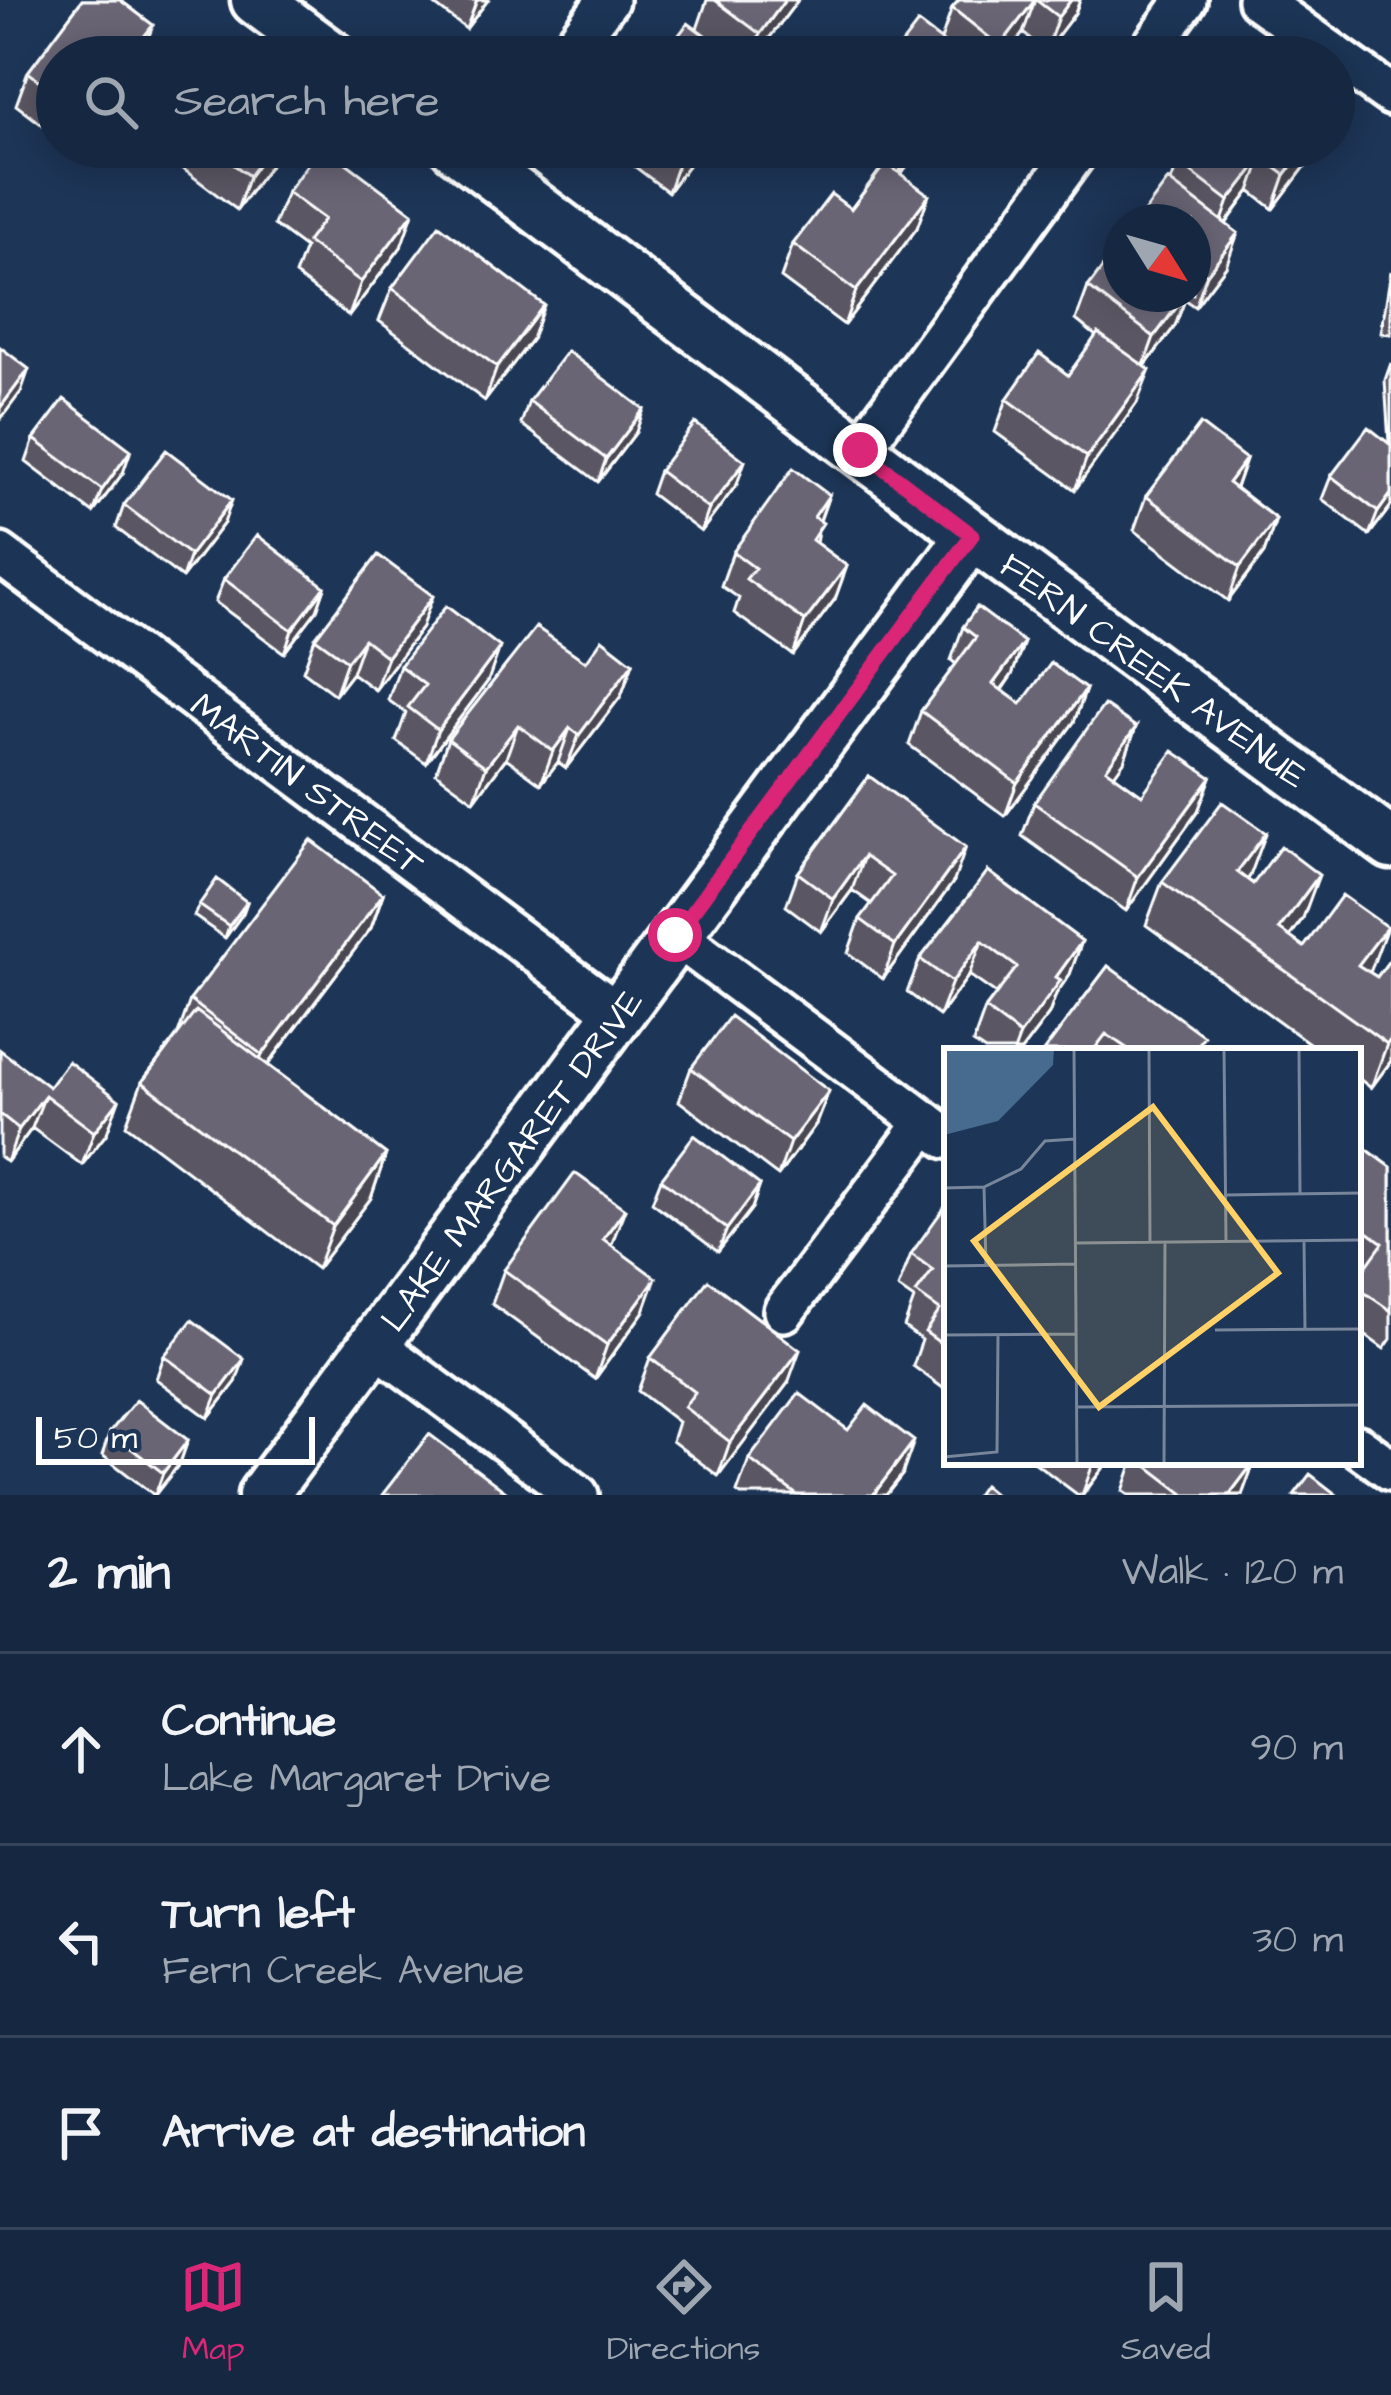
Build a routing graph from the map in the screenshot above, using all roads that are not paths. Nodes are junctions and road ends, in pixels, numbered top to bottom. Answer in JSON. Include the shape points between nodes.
{"nodes":[{"id":1,"x":256,"y":0,"type":"edge"},
{"id":2,"x":608,"y":0,"type":"edge"},
{"id":3,"x":1186,"y":0,"type":"edge"},
{"id":4,"x":1258,"y":0,"type":"edge"},
{"id":5,"x":305,"y":36,"type":"edge"},
{"id":6,"x":581,"y":36,"type":"edge"},
{"id":7,"x":1160,"y":36,"type":"edge"},
{"id":8,"x":1309,"y":36,"type":"edge"},
{"id":9,"x":1355,"y":69,"type":"edge"},
{"id":10,"x":1391,"y":94,"type":"edge"},
{"id":11,"x":497,"y":168,"type":"edge"},
{"id":12,"x":1065,"y":168,"type":"edge"},
{"id":13,"x":860,"y":450,"type":"junction"},
{"id":14,"x":972,"y":535,"type":"junction"},
{"id":15,"x":0,"y":554,"type":"edge"},
{"id":16,"x":1391,"y":844,"type":"edge"},
{"id":17,"x":675,"y":935,"type":"junction"},
{"id":18,"x":617,"y":1013,"type":"junction"},
{"id":19,"x":936,"y":1130,"type":"edge"},
{"id":20,"x":784,"y":1311,"type":"dead end"},
{"id":21,"x":375,"y":1345,"type":"junction"},
{"id":22,"x":1361,"y":1448,"type":"edge"},
{"id":23,"x":1391,"y":1470,"type":"edge"},
{"id":24,"x":262,"y":1495,"type":"edge"},
{"id":25,"x":578,"y":1495,"type":"edge"}],
"edges":[{"from":1,"to":5,"type":"street"},
{"from":2,"to":6,"type":"street"},
{"from":3,"to":7,"type":"street"},
{"from":4,"to":8,"type":"street"},
{"from":9,"to":10,"type":"street"},
{"from":11,"to":13,"type":"street","name":"FERN CREEK AVENUE"},
{"from":12,"to":13,"type":"street"},
{"from":13,"to":14,"type":"street","name":"FERN CREEK AVENUE"},
{"from":14,"to":16,"type":"street","name":"FERN CREEK AVENUE"},
{"from":14,"to":17,"type":"street","name":"LAKE MARGARET DRIVE"},
{"from":15,"to":18,"type":"street","name":"MARTIN STREET"},
{"from":17,"to":18,"type":"street","name":"LAKE MARGARET DRIVE"},
{"from":17,"to":19,"type":"street"},
{"from":18,"to":21,"type":"street","name":"LAKE MARGARET DRIVE"},
{"from":19,"to":20,"type":"street"},
{"from":21,"to":24,"type":"street","name":"LAKE MARGARET DRIVE"},
{"from":21,"to":25,"type":"street"},
{"from":22,"to":23,"type":"street"}]}
